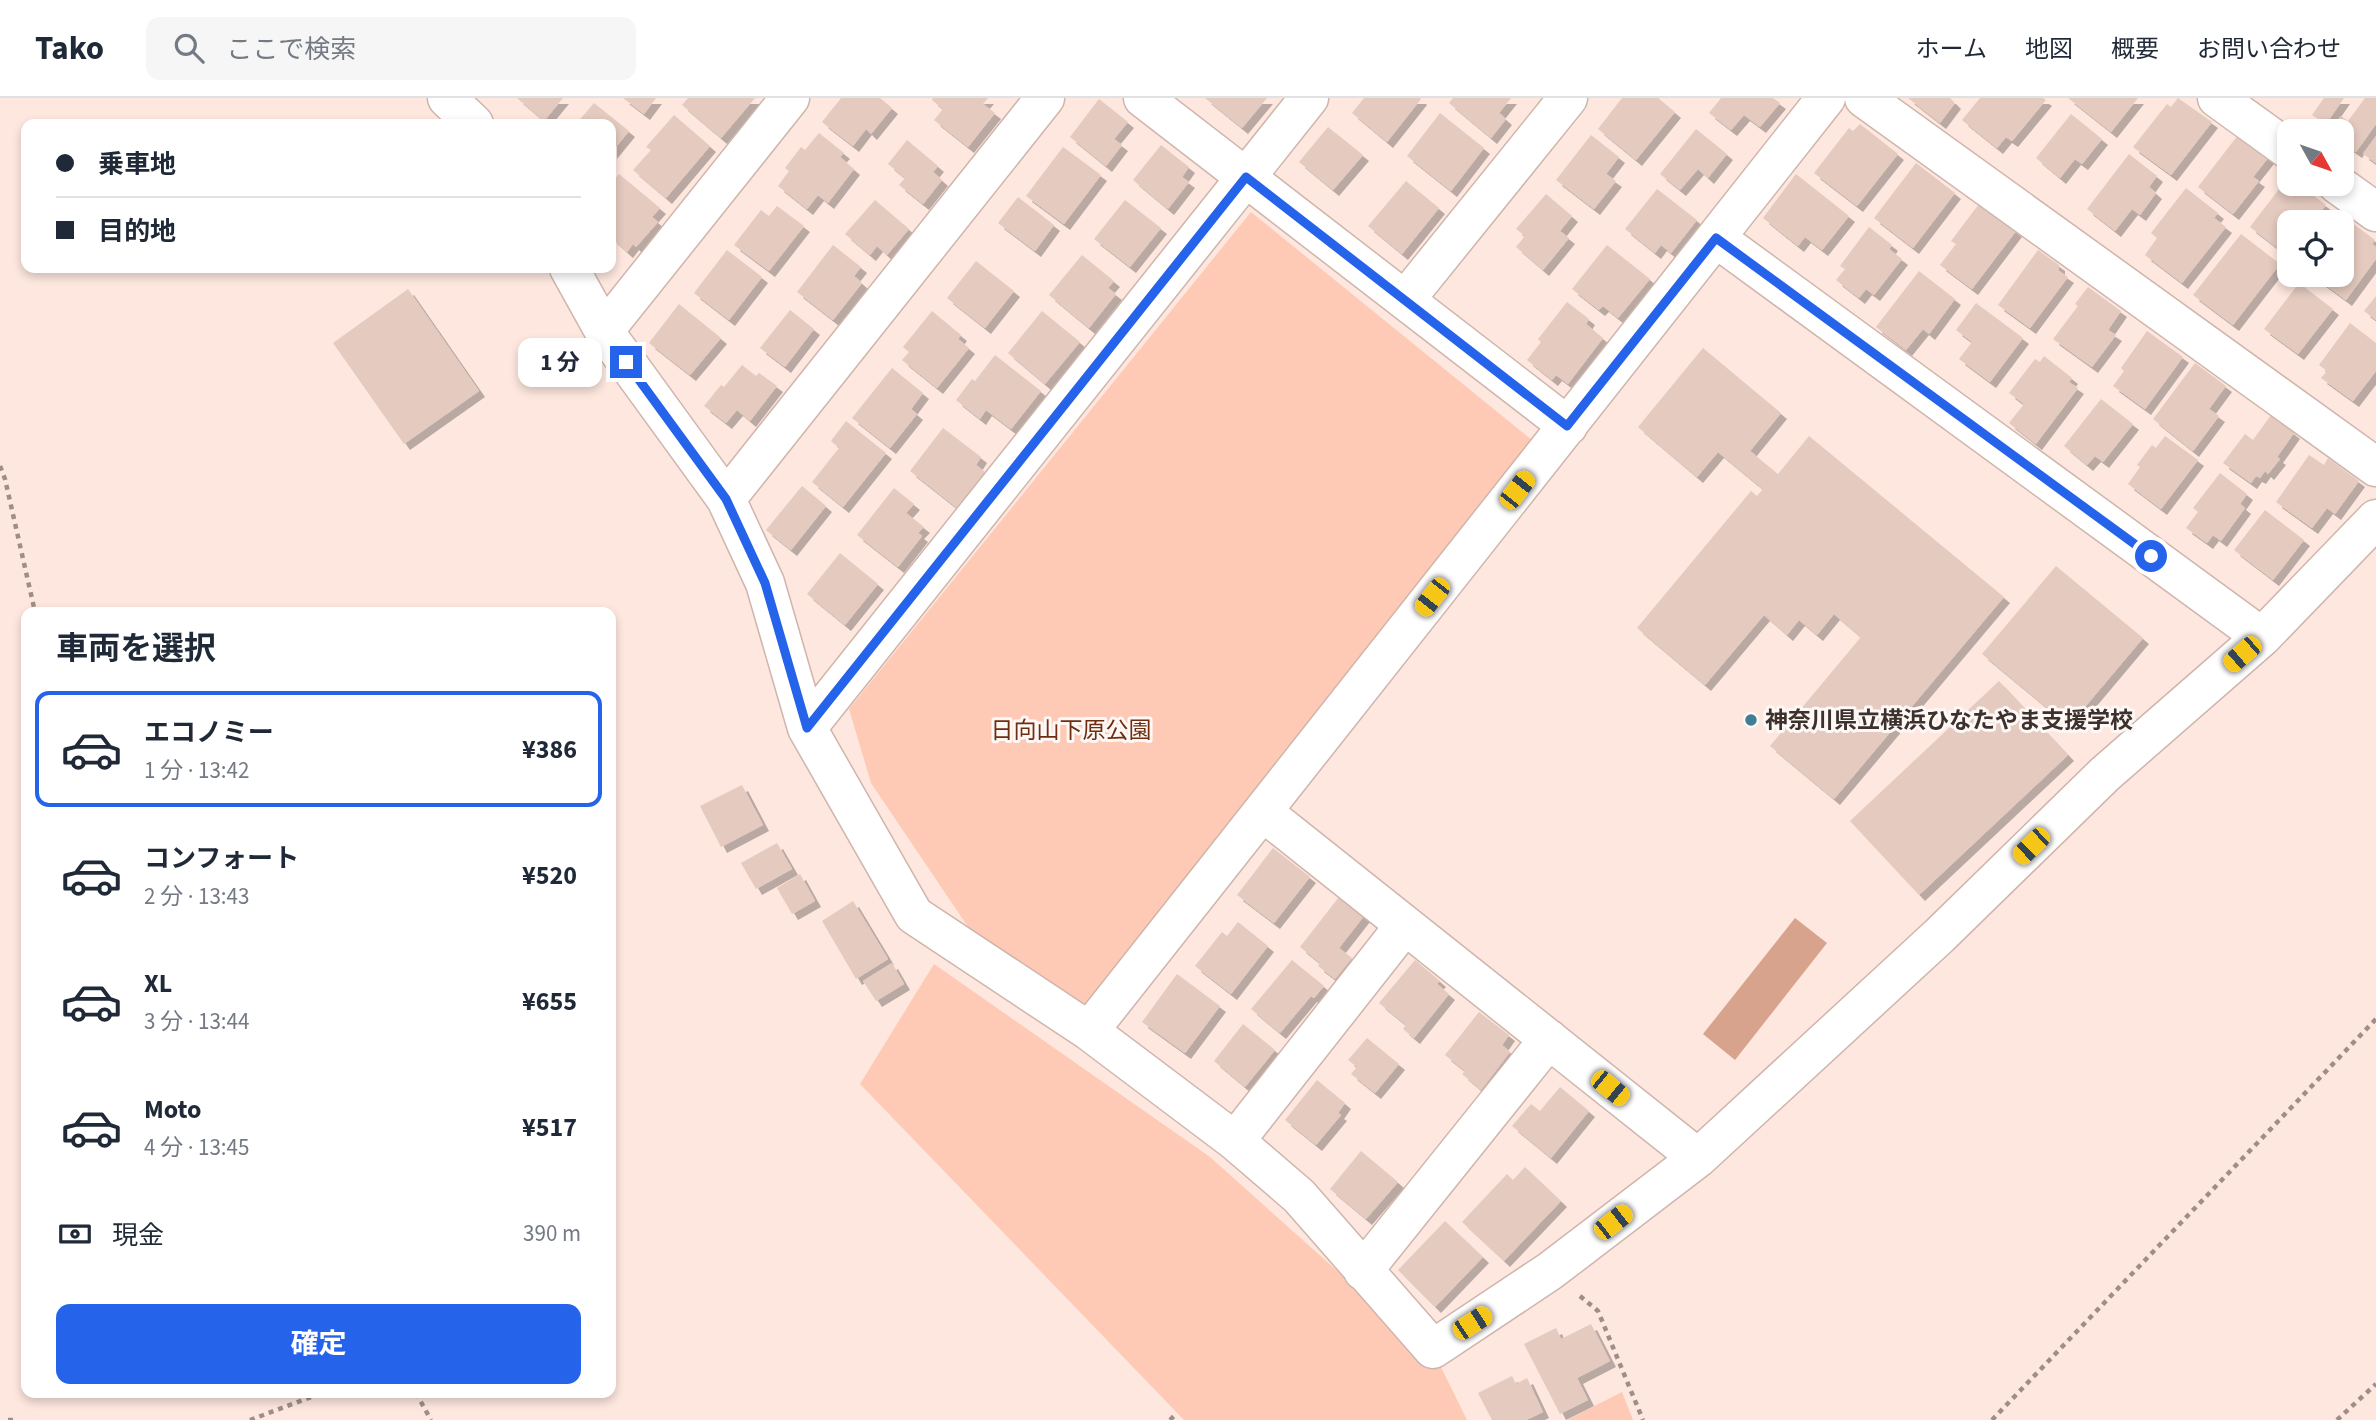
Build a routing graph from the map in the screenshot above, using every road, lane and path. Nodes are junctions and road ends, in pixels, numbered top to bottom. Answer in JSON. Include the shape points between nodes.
{"nodes":[{"id":1,"x":447,"y":98,"type":"edge"},
{"id":2,"x":790,"y":98,"type":"edge"},
{"id":3,"x":1045,"y":98,"type":"edge"},
{"id":4,"x":1143,"y":98,"type":"edge"},
{"id":5,"x":1309,"y":98,"type":"edge"},
{"id":6,"x":1568,"y":98,"type":"edge"},
{"id":7,"x":1826,"y":98,"type":"edge"},
{"id":8,"x":1864,"y":98,"type":"edge"},
{"id":9,"x":2217,"y":98,"type":"edge"},
{"id":10,"x":469,"y":119,"type":"edge"},
{"id":11,"x":2277,"y":140,"type":"edge"},
{"id":12,"x":1246,"y":177,"type":"junction"},
{"id":13,"x":2354,"y":196,"type":"edge"},
{"id":14,"x":2376,"y":212,"type":"edge"},
{"id":15,"x":1716,"y":238,"type":"junction"},
{"id":16,"x":572,"y":273,"type":"edge"},
{"id":17,"x":1405,"y":300,"type":"junction"},
{"id":18,"x":604,"y":331,"type":"junction"},
{"id":19,"x":1567,"y":426,"type":"junction"},
{"id":20,"x":0,"y":466,"type":"edge"},
{"id":21,"x":2376,"y":467,"type":"edge"},
{"id":22,"x":726,"y":499,"type":"junction"},
{"id":23,"x":2376,"y":519,"type":"edge"},
{"id":24,"x":34,"y":607,"type":"edge"},
{"id":25,"x":2262,"y":637,"type":"junction"},
{"id":26,"x":807,"y":728,"type":"junction"},
{"id":27,"x":1263,"y":811,"type":"junction"},
{"id":28,"x":1405,"y":925,"type":"junction"},
{"id":29,"x":2376,"y":1019,"type":"edge"},
{"id":30,"x":1089,"y":1031,"type":"junction"},
{"id":31,"x":1549,"y":1039,"type":"junction"},
{"id":32,"x":1235,"y":1141,"type":"junction"},
{"id":33,"x":1698,"y":1158,"type":"junction"},
{"id":34,"x":1363,"y":1271,"type":"junction"},
{"id":35,"x":1550,"y":1271,"type":"junction"},
{"id":36,"x":2376,"y":1384,"type":"edge"},
{"id":37,"x":309,"y":1398,"type":"edge"},
{"id":38,"x":419,"y":1398,"type":"edge"},
{"id":39,"x":250,"y":1420,"type":"edge"},
{"id":40,"x":431,"y":1420,"type":"edge"},
{"id":41,"x":1643,"y":1420,"type":"edge"},
{"id":42,"x":1992,"y":1420,"type":"edge"},
{"id":43,"x":2337,"y":1420,"type":"edge"}],
"edges":[{"from":1,"to":10,"type":"street"},
{"from":2,"to":18,"type":"street"},
{"from":3,"to":22,"type":"street"},
{"from":4,"to":12,"type":"street"},
{"from":5,"to":12,"type":"street"},
{"from":6,"to":17,"type":"street"},
{"from":7,"to":15,"type":"street"},
{"from":8,"to":21,"type":"street"},
{"from":9,"to":11,"type":"street"},
{"from":12,"to":17,"type":"street"},
{"from":12,"to":26,"type":"street"},
{"from":13,"to":14,"type":"street"},
{"from":15,"to":19,"type":"street"},
{"from":15,"to":25,"type":"street"},
{"from":16,"to":18,"type":"street"},
{"from":17,"to":19,"type":"street"},
{"from":18,"to":22,"type":"street"},
{"from":19,"to":27,"type":"street"},
{"from":20,"to":24,"type":"path"},
{"from":22,"to":26,"type":"street","via":[[765,583]]},
{"from":23,"to":25,"type":"street"},
{"from":25,"to":33,"type":"street","via":[[2105,774],[1939,936]]},
{"from":26,"to":30,"type":"street","via":[[914,915]]},
{"from":27,"to":28,"type":"street"},
{"from":27,"to":30,"type":"street"},
{"from":28,"to":31,"type":"street"},
{"from":28,"to":32,"type":"street"},
{"from":29,"to":42,"type":"path"},
{"from":30,"to":32,"type":"street"},
{"from":31,"to":33,"type":"street"},
{"from":31,"to":34,"type":"street"},
{"from":32,"to":34,"type":"street","via":[[1299,1196]]},
{"from":33,"to":35,"type":"street"},
{"from":34,"to":35,"type":"street","via":[[1433,1349]]},
{"from":35,"to":41,"type":"path","via":[[1598,1311]]},
{"from":36,"to":43,"type":"path"},
{"from":37,"to":39,"type":"path"},
{"from":38,"to":40,"type":"path"}]}
